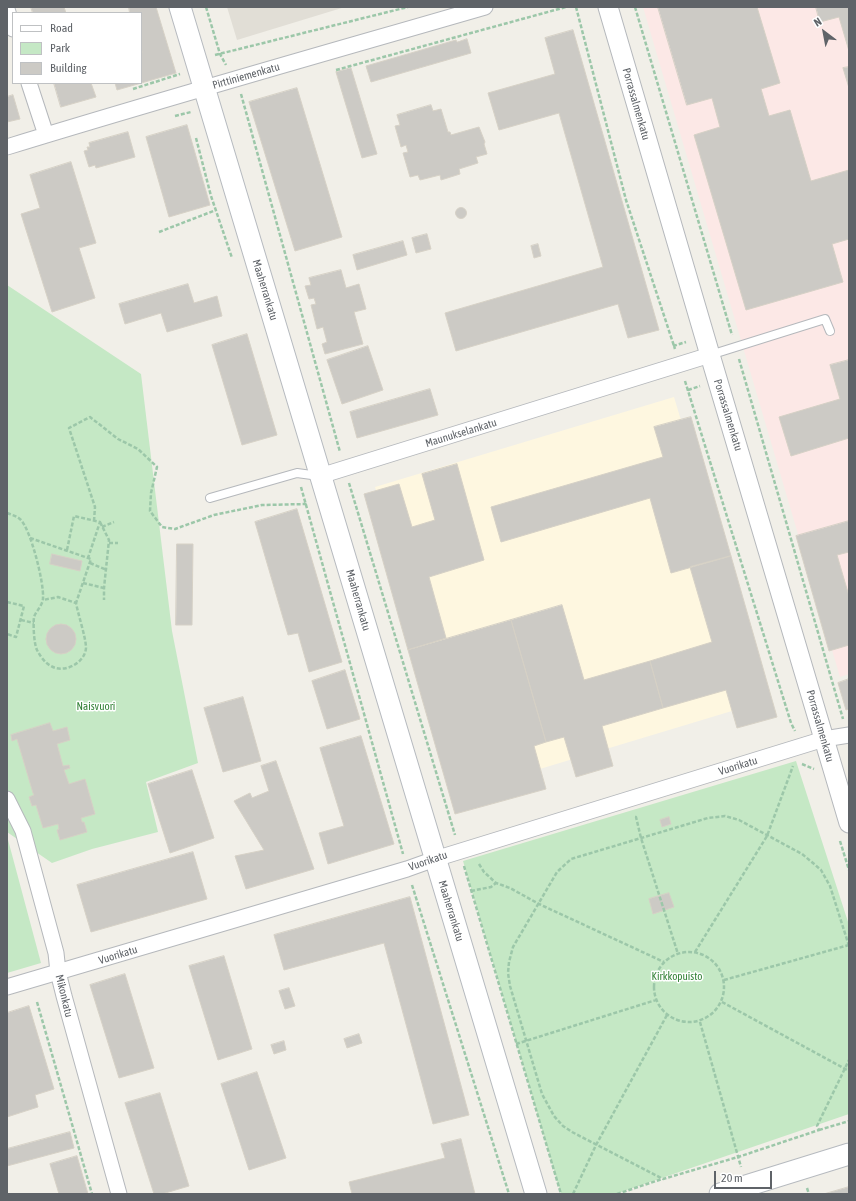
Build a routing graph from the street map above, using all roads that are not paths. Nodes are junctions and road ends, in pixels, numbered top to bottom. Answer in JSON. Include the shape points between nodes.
{"nodes":[{"id":1,"x":180,"y":7,"type":"edge"},
{"id":2,"x":485,"y":7,"type":"edge"},
{"id":3,"x":608,"y":7,"type":"edge"},
{"id":4,"x":7,"y":9,"type":"edge"},
{"id":5,"x":12,"y":26,"type":"edge"},
{"id":6,"x":29,"y":84,"type":"edge"},
{"id":7,"x":206,"y":96,"type":"junction"},
{"id":8,"x":46,"y":135,"type":"junction"},
{"id":9,"x":7,"y":147,"type":"edge"},
{"id":10,"x":830,"y":331,"type":"dead end"},
{"id":11,"x":710,"y":355,"type":"junction"},
{"id":12,"x":320,"y":476,"type":"junction"},
{"id":13,"x":210,"y":498,"type":"dead end"},
{"id":14,"x":848,"y":735,"type":"edge"},
{"id":15,"x":824,"y":739,"type":"junction"},
{"id":16,"x":7,"y":799,"type":"edge"},
{"id":17,"x":849,"y":823,"type":"edge"},
{"id":18,"x":435,"y":859,"type":"junction"},
{"id":19,"x":58,"y":972,"type":"junction"},
{"id":20,"x":7,"y":987,"type":"edge"},
{"id":21,"x":849,"y":1154,"type":"edge"},
{"id":22,"x":119,"y":1194,"type":"edge"},
{"id":23,"x":536,"y":1194,"type":"edge"},
{"id":24,"x":720,"y":1194,"type":"edge"}],
"edges":[{"from":1,"to":7,"type":"main road","name":"Maaherrankatu"},
{"from":2,"to":7,"type":"street","name":"Pirttiniemenkatu","via":[[234,79]]},
{"from":3,"to":11,"type":"street","name":"Porrassalmenkatu"},
{"from":4,"to":5,"type":"street"},
{"from":6,"to":8,"type":"street"},
{"from":7,"to":8,"type":"street","name":"Pirttiniemenkatu","via":[[183,95]]},
{"from":7,"to":12,"type":"main road","name":"Maaherrankatu"},
{"from":8,"to":9,"type":"street","name":"Pirttiniemenkatu"},
{"from":10,"to":11,"type":"lane","via":[[825,319]]},
{"from":11,"to":12,"type":"street","name":"Maunukselankatu"},
{"from":11,"to":15,"type":"street","name":"Porrassalmenkatu"},
{"from":12,"to":13,"type":"lane","name":"Maunukselankatu","via":[[297,473]]},
{"from":12,"to":18,"type":"main road","name":"Maaherrankatu"},
{"from":14,"to":15,"type":"street","name":"Vuorikatu"},
{"from":15,"to":17,"type":"street","name":"Porrassalmenkatu"},
{"from":15,"to":18,"type":"street","name":"Vuorikatu"},
{"from":16,"to":19,"type":"street","name":"Mikonkatu","via":[[23,831],[56,953]]},
{"from":18,"to":19,"type":"street","name":"Vuorikatu"},
{"from":18,"to":23,"type":"main road","name":"Maaherrankatu"},
{"from":19,"to":20,"type":"street","name":"Vuorikatu"},
{"from":19,"to":22,"type":"street","name":"Mikonkatu"},
{"from":21,"to":24,"type":"main road"}]}
